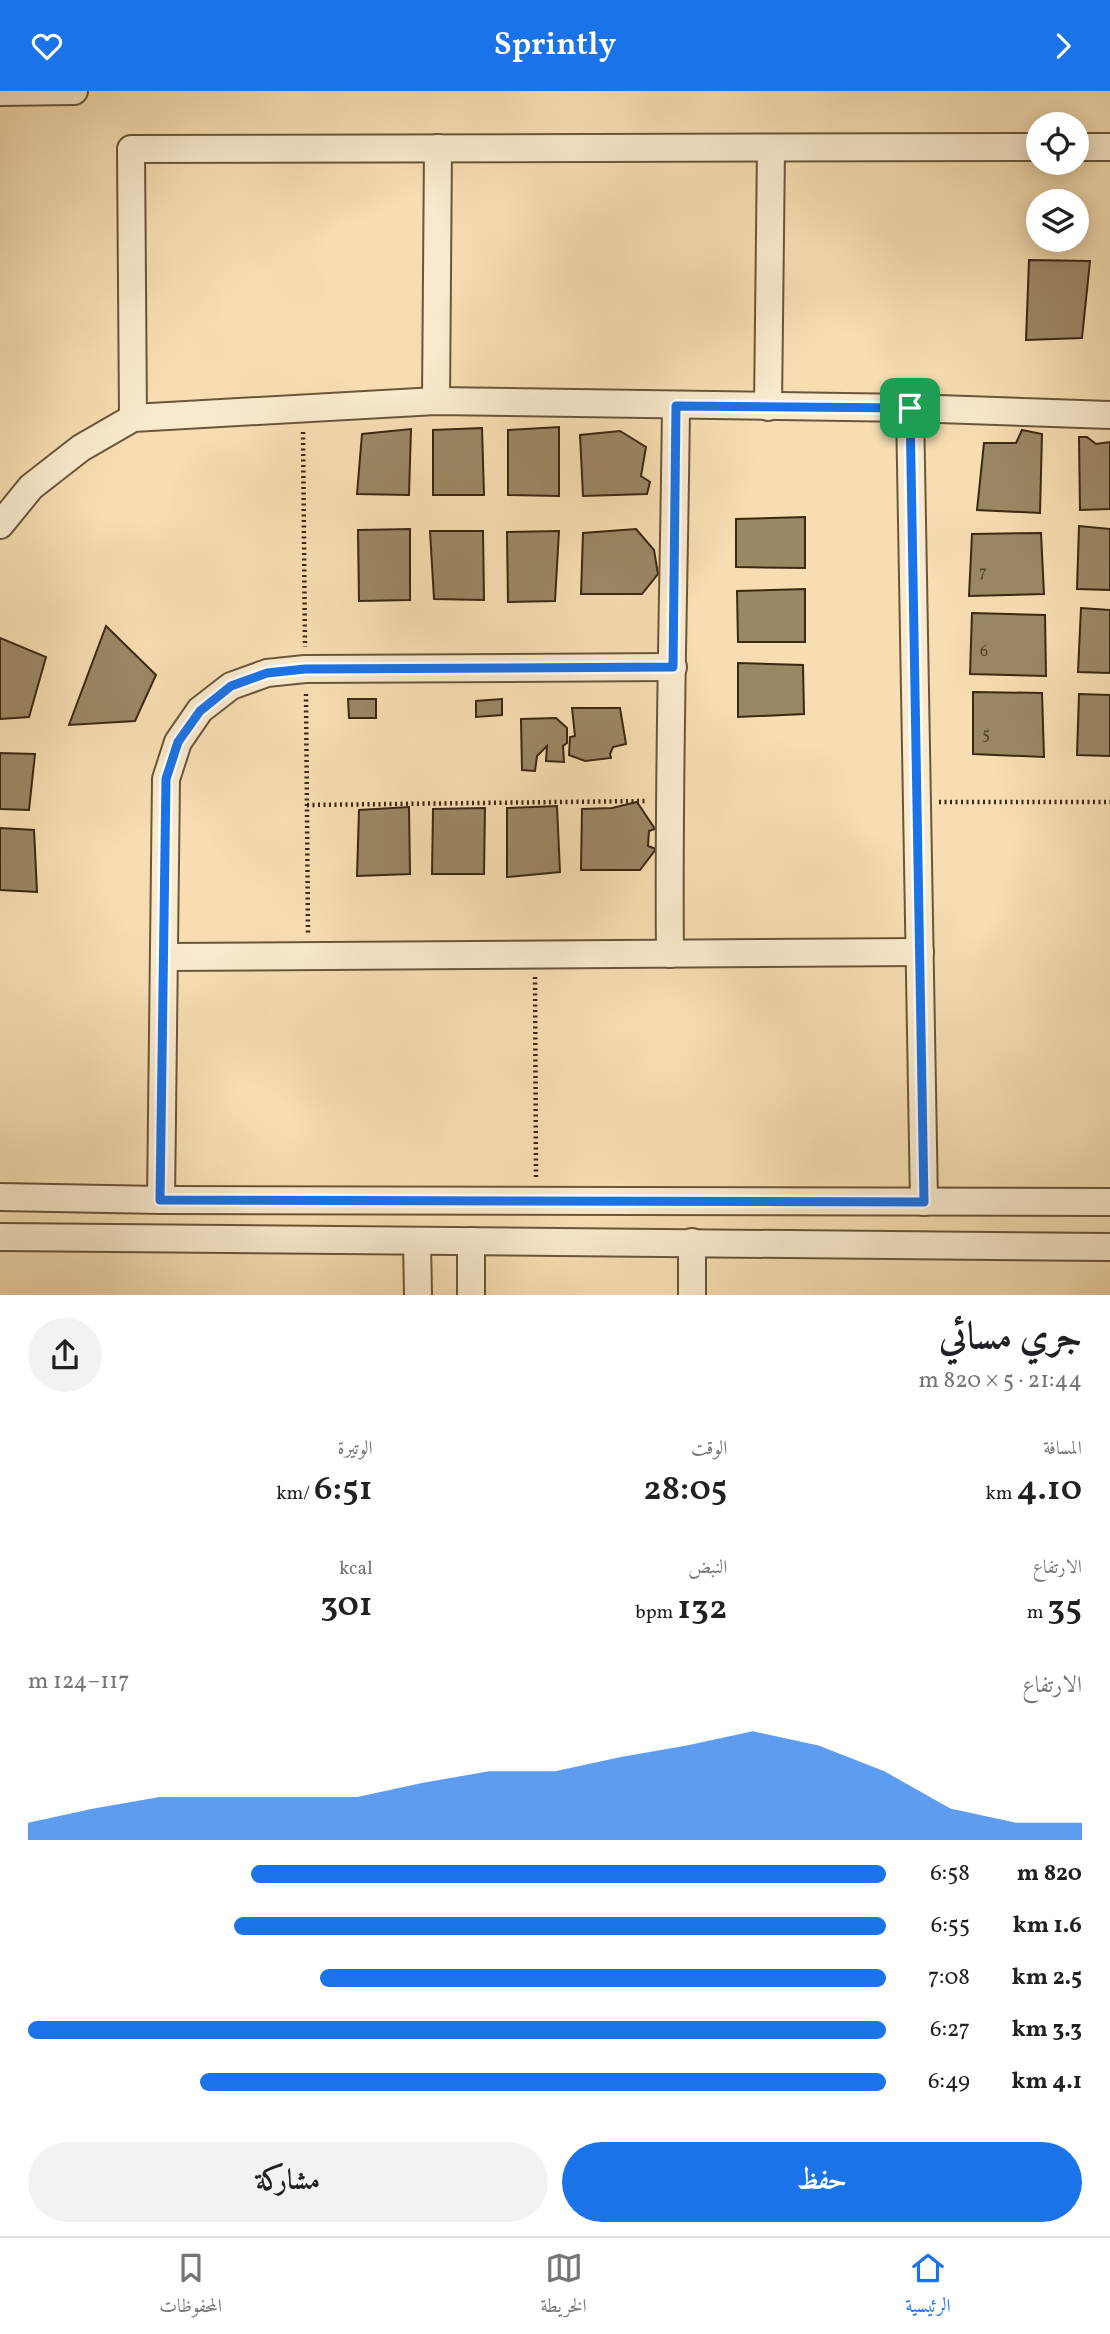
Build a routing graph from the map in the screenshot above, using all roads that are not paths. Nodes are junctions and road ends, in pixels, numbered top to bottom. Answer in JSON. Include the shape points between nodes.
{"nodes":[{"id":1,"x":74,"y":91,"type":"edge"},
{"id":2,"x":0,"y":92,"type":"edge"},
{"id":3,"x":1026,"y":147,"type":"edge"},
{"id":4,"x":1089,"y":147,"type":"edge"},
{"id":5,"x":1110,"y":147,"type":"edge"},
{"id":6,"x":439,"y":148,"type":"junction"},
{"id":7,"x":771,"y":148,"type":"junction"},
{"id":8,"x":436,"y":401,"type":"junction"},
{"id":9,"x":676,"y":406,"type":"junction"},
{"id":10,"x":768,"y":407,"type":"junction"},
{"id":11,"x":910,"y":408,"type":"junction"},
{"id":12,"x":1110,"y":415,"type":"edge"},
{"id":13,"x":134,"y":418,"type":"junction"},
{"id":14,"x":0,"y":525,"type":"edge"},
{"id":15,"x":673,"y":667,"type":"junction"},
{"id":16,"x":919,"y":952,"type":"junction"},
{"id":17,"x":670,"y":954,"type":"junction"},
{"id":18,"x":163,"y":957,"type":"junction"},
{"id":19,"x":0,"y":1197,"type":"edge"},
{"id":20,"x":160,"y":1200,"type":"junction"},
{"id":21,"x":924,"y":1202,"type":"junction"},
{"id":22,"x":1110,"y":1202,"type":"edge"},
{"id":23,"x":0,"y":1237,"type":"edge"},
{"id":24,"x":471,"y":1241,"type":"junction"},
{"id":25,"x":418,"y":1242,"type":"junction"},
{"id":26,"x":692,"y":1243,"type":"junction"},
{"id":27,"x":1110,"y":1247,"type":"edge"},
{"id":28,"x":418,"y":1294,"type":"edge"},
{"id":29,"x":471,"y":1294,"type":"edge"},
{"id":30,"x":692,"y":1294,"type":"edge"}],
"edges":[{"from":1,"to":2,"type":"street"},
{"from":3,"to":7,"type":"street"},
{"from":4,"to":5,"type":"street"},
{"from":6,"to":7,"type":"street"},
{"from":6,"to":8,"type":"street"},
{"from":6,"to":13,"type":"street","via":[[131,149]]},
{"from":7,"to":10,"type":"street"},
{"from":8,"to":9,"type":"street"},
{"from":8,"to":13,"type":"street"},
{"from":9,"to":10,"type":"street"},
{"from":9,"to":15,"type":"street"},
{"from":10,"to":11,"type":"street"},
{"from":11,"to":12,"type":"street"},
{"from":11,"to":16,"type":"street"},
{"from":13,"to":14,"type":"street","via":[[81,448],[32,487]]},
{"from":15,"to":17,"type":"street","via":[[668,799]]},
{"from":15,"to":18,"type":"street","via":[[305,669],[267,673],[231,686],[200,711],[185,731],[166,779]]},
{"from":16,"to":17,"type":"street"},
{"from":16,"to":21,"type":"street"},
{"from":17,"to":18,"type":"street"},
{"from":18,"to":20,"type":"street"},
{"from":19,"to":20,"type":"street"},
{"from":20,"to":21,"type":"street"},
{"from":21,"to":22,"type":"street"},
{"from":23,"to":25,"type":"street"},
{"from":24,"to":25,"type":"street"},
{"from":24,"to":26,"type":"street"},
{"from":24,"to":29,"type":"street"},
{"from":25,"to":28,"type":"street"},
{"from":26,"to":27,"type":"street"},
{"from":26,"to":30,"type":"street"}]}
